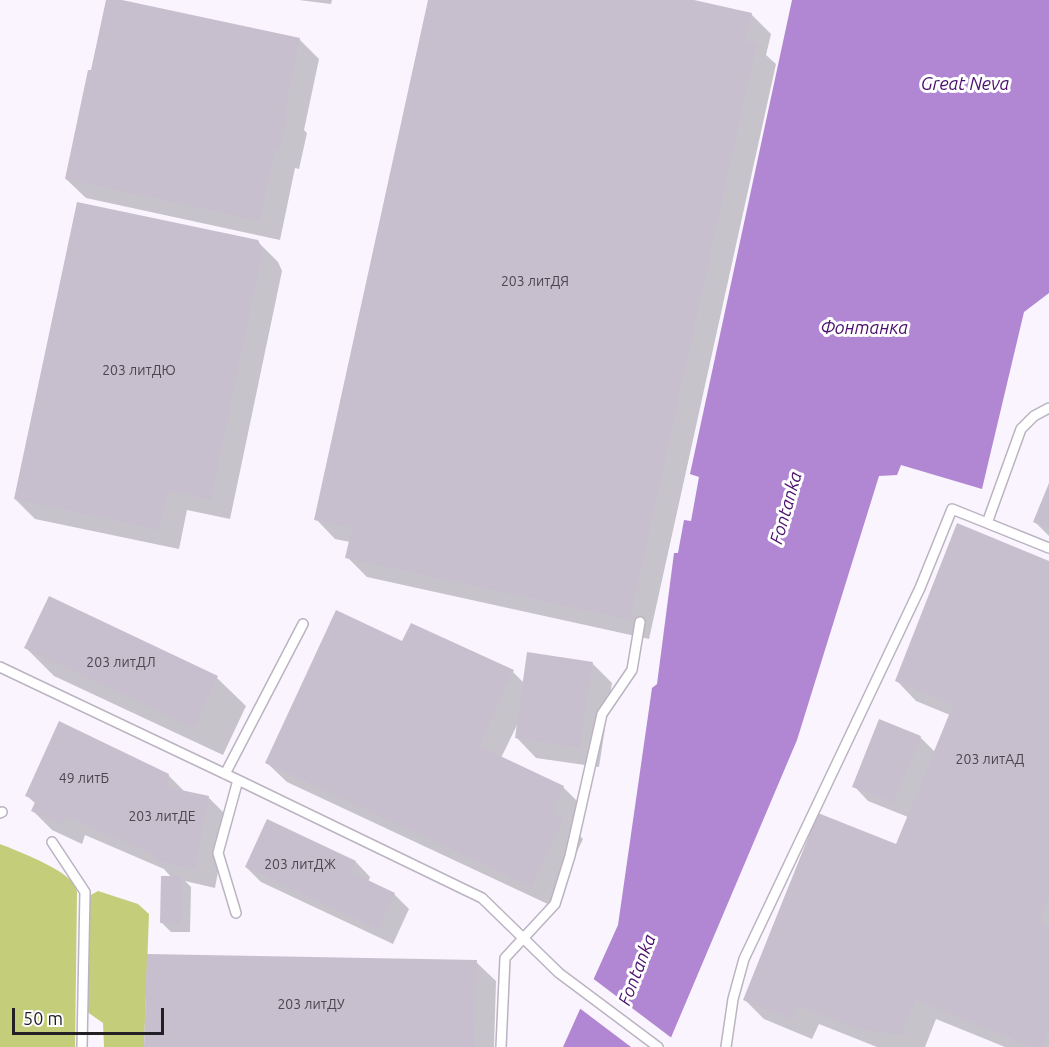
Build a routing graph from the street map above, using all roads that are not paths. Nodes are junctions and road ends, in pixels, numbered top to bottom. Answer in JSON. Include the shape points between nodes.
{"nodes":[{"id":1,"x":1049,"y":408,"type":"edge"},
{"id":2,"x":987,"y":523,"type":"junction"},
{"id":3,"x":1049,"y":548,"type":"edge"},
{"id":4,"x":640,"y":622,"type":"dead end"},
{"id":5,"x":303,"y":624,"type":"dead end"},
{"id":6,"x":0,"y":667,"type":"edge"},
{"id":7,"x":225,"y":774,"type":"junction"},
{"id":8,"x":238,"y":780,"type":"junction"},
{"id":9,"x":52,"y":842,"type":"dead end"},
{"id":10,"x":236,"y":913,"type":"dead end"},
{"id":11,"x":522,"y":938,"type":"junction"},
{"id":12,"x":82,"y":1047,"type":"edge"},
{"id":13,"x":501,"y":1047,"type":"edge"},
{"id":14,"x":658,"y":1047,"type":"edge"},
{"id":15,"x":726,"y":1047,"type":"edge"}],
"edges":[{"from":1,"to":2,"type":"lane","via":[[1022,429]]},
{"from":2,"to":3,"type":"lane"},
{"from":2,"to":15,"type":"lane","via":[[952,509],[920,588],[744,959]]},
{"from":4,"to":11,"type":"lane","via":[[632,670],[602,714],[570,856],[555,904]]},
{"from":5,"to":7,"type":"lane"},
{"from":6,"to":7,"type":"lane"},
{"from":7,"to":8,"type":"lane"},
{"from":8,"to":10,"type":"lane","via":[[218,853]]},
{"from":8,"to":11,"type":"lane","via":[[482,898]]},
{"from":9,"to":12,"type":"lane","via":[[85,892]]},
{"from":11,"to":13,"type":"lane","via":[[505,958]]},
{"from":11,"to":14,"type":"lane","via":[[559,973]]}]}
